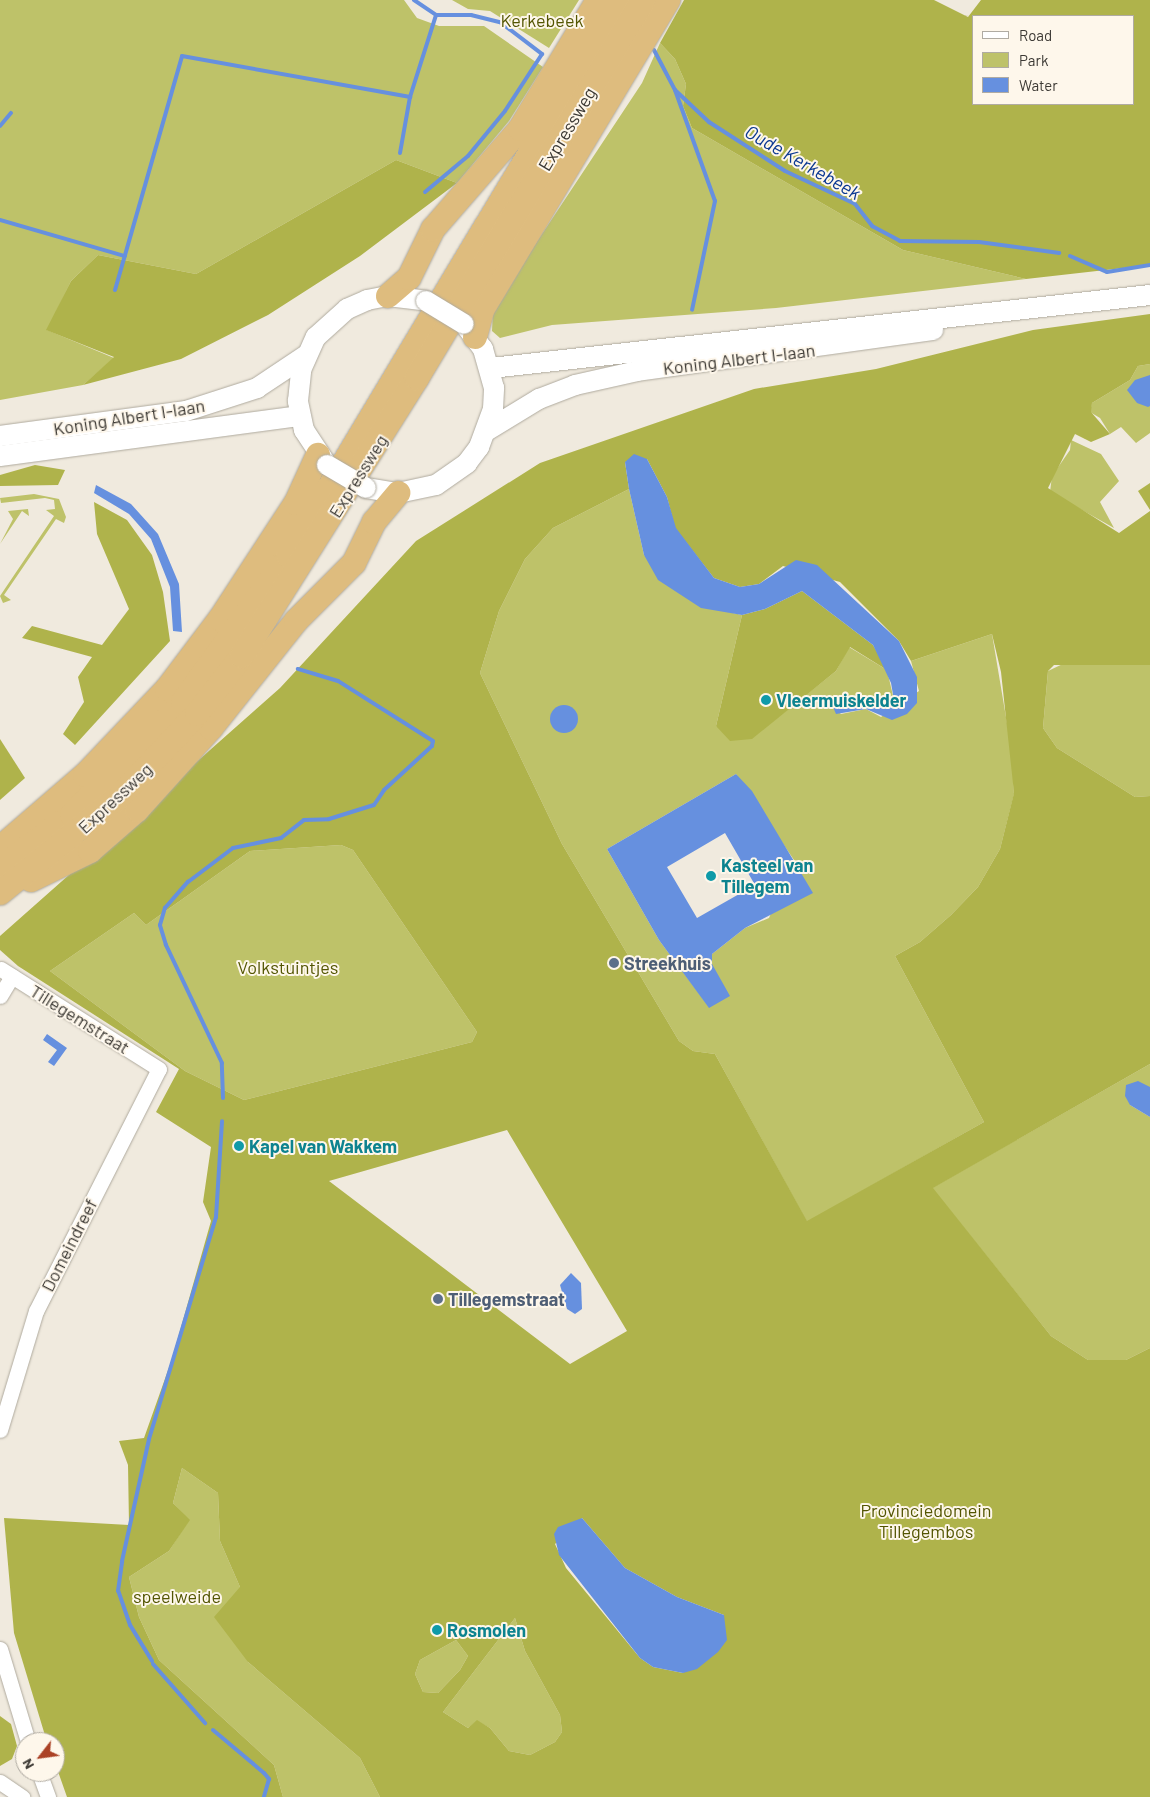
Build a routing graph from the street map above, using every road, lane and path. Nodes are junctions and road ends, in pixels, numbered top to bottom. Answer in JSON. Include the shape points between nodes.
{"nodes":[{"id":1,"x":598,"y":0,"type":"edge"},
{"id":2,"x":622,"y":0,"type":"edge"},
{"id":3,"x":643,"y":0,"type":"edge"},
{"id":4,"x":668,"y":0,"type":"edge"},
{"id":5,"x":1150,"y":295,"type":"edge"},
{"id":6,"x":388,"y":296,"type":"junction"},
{"id":7,"x":1000,"y":313,"type":"junction"},
{"id":8,"x":470,"y":330,"type":"junction"},
{"id":9,"x":305,"y":356,"type":"junction"},
{"id":10,"x":491,"y":368,"type":"junction"},
{"id":11,"x":300,"y":416,"type":"junction"},
{"id":12,"x":488,"y":430,"type":"junction"},
{"id":13,"x":0,"y":436,"type":"edge"},
{"id":14,"x":0,"y":456,"type":"edge"},
{"id":15,"x":323,"y":460,"type":"junction"},
{"id":16,"x":398,"y":493,"type":"junction"},
{"id":17,"x":0,"y":848,"type":"edge"},
{"id":18,"x":3,"y":882,"type":"edge"},
{"id":19,"x":0,"y":996,"type":"edge"},
{"id":20,"x":159,"y":1069,"type":"joint"},
{"id":21,"x":0,"y":1430,"type":"edge"},
{"id":22,"x":0,"y":1649,"type":"edge"},
{"id":23,"x":5,"y":1691,"type":"edge"},
{"id":24,"x":23,"y":1732,"type":"edge"},
{"id":25,"x":0,"y":1782,"type":"edge"},
{"id":26,"x":43,"y":1782,"type":"edge"},
{"id":27,"x":22,"y":1797,"type":"edge"},
{"id":28,"x":48,"y":1797,"type":"edge"}],
"edges":[{"from":1,"to":6,"type":"highway","via":[[520,129],[433,229],[409,278]]},
{"from":2,"to":18,"type":"highway","name":"Expressweg","via":[[288,556],[183,702]]},
{"from":3,"to":18,"type":"highway","name":"Expressweg","via":[[412,386],[242,656],[155,761]]},
{"from":4,"to":8,"type":"highway"},
{"from":5,"to":7,"type":"main road","name":"Koning Albert I-laan"},
{"from":6,"to":8,"type":"main road","name":"Koning Albert I-laan","bridge":true,"via":[[426,301]]},
{"from":6,"to":9,"type":"main road","name":"Koning Albert I-laan","via":[[367,300],[336,317]]},
{"from":7,"to":10,"type":"main road","name":"Koning Albert I-laan"},
{"from":7,"to":12,"type":"main road","name":"Koning Albert I-laan","via":[[894,339],[637,372],[575,385],[539,399]]},
{"from":8,"to":10,"type":"main road","name":"Koning Albert I-laan"},
{"from":9,"to":11,"type":"main road","name":"Koning Albert I-laan","via":[[298,386]]},
{"from":9,"to":13,"type":"main road","name":"Koning Albert I-laan","via":[[257,388],[186,411]]},
{"from":10,"to":12,"type":"main road","name":"Koning Albert I-laan","via":[[494,395]]},
{"from":11,"to":14,"type":"main road","name":"Koning Albert I-laan"},
{"from":11,"to":15,"type":"main road","name":"Koning Albert I-laan"},
{"from":12,"to":16,"type":"main road","name":"Koning Albert I-laan","via":[[473,455],[453,475],[436,485]]},
{"from":15,"to":16,"type":"main road","name":"Koning Albert I-laan","bridge":true,"via":[[366,488]]},
{"from":15,"to":17,"type":"highway","via":[[276,534],[167,689],[85,775]]},
{"from":16,"to":18,"type":"highway","via":[[374,522],[354,563],[296,621],[211,728],[137,810],[68,865]]},
{"from":19,"to":20,"type":"street","name":"Tillegemstraat","via":[[7,973]]},
{"from":20,"to":21,"type":"street","name":"Domeindreef","via":[[36,1311]]},
{"from":22,"to":23,"type":"street"},
{"from":23,"to":24,"type":"street"},
{"from":25,"to":27,"type":"street"},
{"from":26,"to":28,"type":"street"}]}
